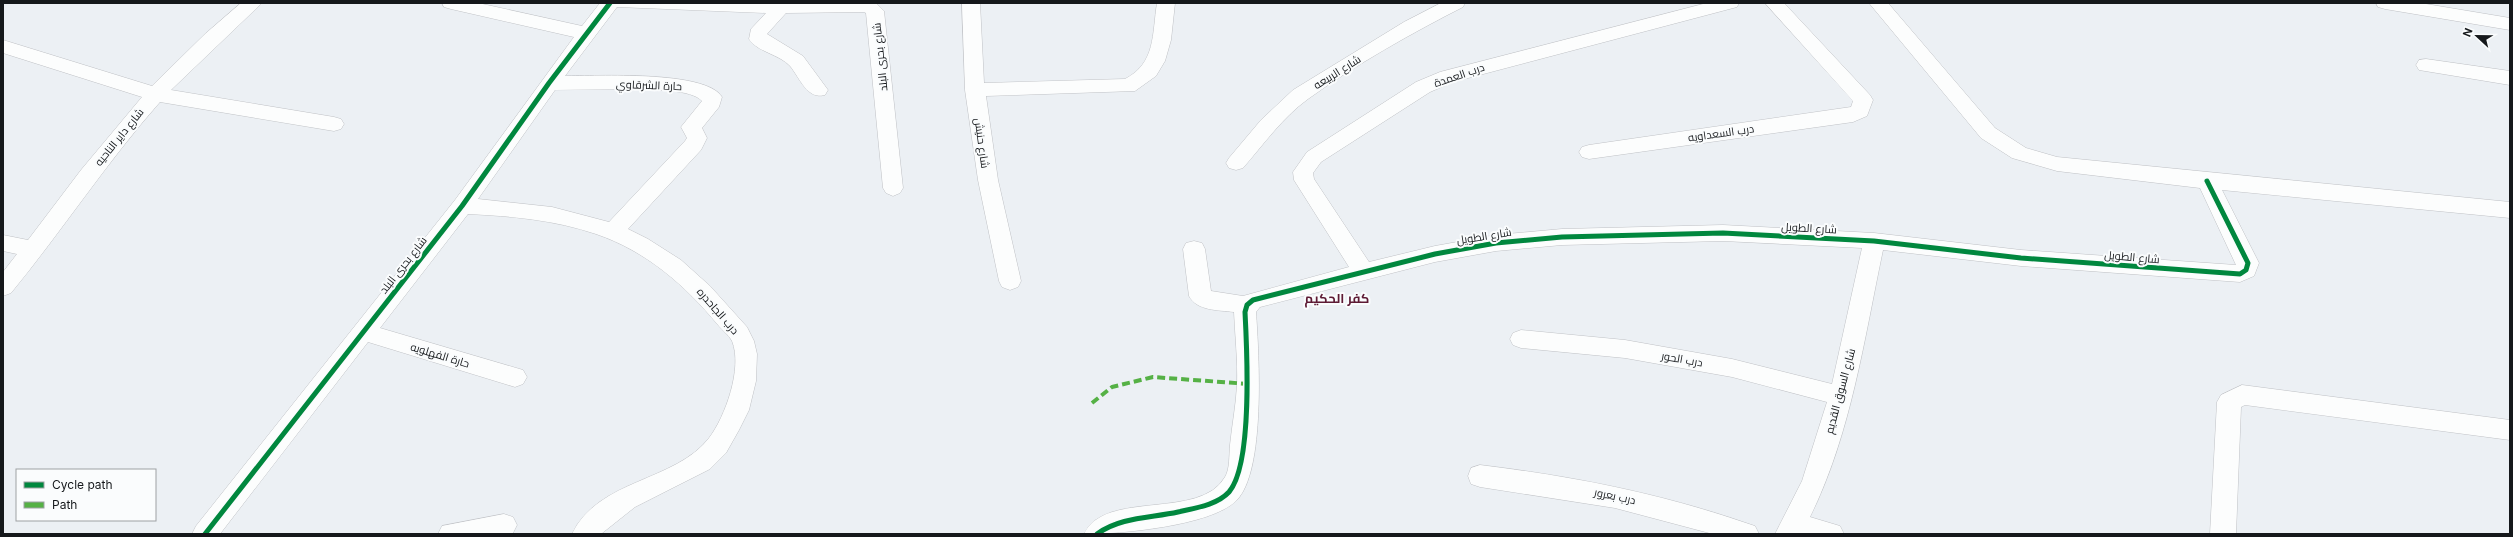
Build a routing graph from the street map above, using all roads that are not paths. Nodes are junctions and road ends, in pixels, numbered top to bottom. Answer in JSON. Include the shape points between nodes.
{"nodes":[{"id":1,"x":254,"y":3,"type":"edge"},
{"id":2,"x":451,"y":3,"type":"edge"},
{"id":3,"x":610,"y":3,"type":"edge"},
{"id":4,"x":623,"y":3,"type":"edge"},
{"id":5,"x":971,"y":3,"type":"edge"},
{"id":6,"x":1166,"y":3,"type":"edge"},
{"id":7,"x":1456,"y":3,"type":"edge"},
{"id":8,"x":1730,"y":3,"type":"edge"},
{"id":9,"x":1774,"y":3,"type":"edge"},
{"id":10,"x":1878,"y":3,"type":"edge"},
{"id":11,"x":2385,"y":3,"type":"edge"},
{"id":12,"x":781,"y":7,"type":"junction"},
{"id":13,"x":2510,"y":24,"type":"edge"},
{"id":14,"x":586,"y":33,"type":"junction"},
{"id":15,"x":3,"y":46,"type":"edge"},
{"id":16,"x":2426,"y":65,"type":"dead end"},
{"id":17,"x":2510,"y":78,"type":"edge"},
{"id":18,"x":549,"y":82,"type":"junction"},
{"id":19,"x":818,"y":90,"type":"dead end"},
{"id":20,"x":975,"y":90,"type":"junction"},
{"id":21,"x":154,"y":94,"type":"junction"},
{"id":22,"x":334,"y":124,"type":"dead end"},
{"id":23,"x":1590,"y":152,"type":"dead end"},
{"id":24,"x":1236,"y":163,"type":"dead end"},
{"id":25,"x":2207,"y":181,"type":"junction"},
{"id":26,"x":893,"y":188,"type":"dead end"},
{"id":27,"x":462,"y":206,"type":"junction"},
{"id":28,"x":2510,"y":210,"type":"edge"},
{"id":29,"x":613,"y":232,"type":"junction"},
{"id":30,"x":1874,"y":241,"type":"junction"},
{"id":31,"x":3,"y":243,"type":"edge"},
{"id":32,"x":35,"y":249,"type":"junction"},
{"id":33,"x":1194,"y":250,"type":"dead end"},
{"id":34,"x":1364,"y":273,"type":"junction"},
{"id":35,"x":1010,"y":281,"type":"dead end"},
{"id":36,"x":3,"y":287,"type":"edge"},
{"id":37,"x":1247,"y":305,"type":"junction"},
{"id":38,"x":364,"y":332,"type":"junction"},
{"id":39,"x":1520,"y":339,"type":"dead end"},
{"id":40,"x":515,"y":377,"type":"dead end"},
{"id":41,"x":1841,"y":396,"type":"junction"},
{"id":42,"x":2510,"y":430,"type":"edge"},
{"id":43,"x":1480,"y":476,"type":"dead end"},
{"id":44,"x":504,"y":525,"type":"dead end"},
{"id":45,"x":1791,"y":529,"type":"edge"},
{"id":46,"x":205,"y":534,"type":"edge"},
{"id":47,"x":451,"y":534,"type":"edge"},
{"id":48,"x":585,"y":534,"type":"edge"},
{"id":49,"x":1097,"y":534,"type":"edge"},
{"id":50,"x":1746,"y":534,"type":"edge"},
{"id":51,"x":1831,"y":534,"type":"edge"},
{"id":52,"x":2223,"y":534,"type":"edge"}],
"edges":[{"from":1,"to":21,"type":"street","name":"شارع داير الناحيه","via":[[202,46]]},
{"from":2,"to":14,"type":"street"},
{"from":3,"to":14,"type":"street","name":"شارع بحرى البلد"},
{"from":4,"to":12,"type":"street","name":"شارع بحرى البلد"},
{"from":5,"to":20,"type":"street","name":"شارع حنيش"},
{"from":6,"to":20,"type":"street","via":[[1161,49],[1139,82],[1128,86]]},
{"from":7,"to":24,"type":"street","name":"شارع الربيعه","via":[[1411,26],[1300,95],[1268,125]]},
{"from":8,"to":34,"type":"street","name":"درب العمدة","via":[[1447,77],[1423,88],[1314,157],[1303,172],[1304,180]]},
{"from":9,"to":23,"type":"street","name":"درب السعداويه","via":[[1863,100],[1860,111],[1853,115]]},
{"from":10,"to":25,"type":"street","via":[[1988,133],[2002,144],[2038,160],[2057,164]]},
{"from":11,"to":13,"type":"street"},
{"from":12,"to":19,"type":"street","via":[[758,33],[758,40],[785,52],[796,61]]},
{"from":12,"to":26,"type":"street","name":"شارع بحرى البلد","via":[[868,6],[875,11]]},
{"from":14,"to":18,"type":"street","name":"شارع بحرى البلد"},
{"from":15,"to":21,"type":"street"},
{"from":16,"to":17,"type":"street"},
{"from":18,"to":27,"type":"street","name":"شارع بحرى البلد"},
{"from":18,"to":29,"type":"street","name":"حارة الشرقاوي","via":[[676,84],[706,92],[712,97],[712,102],[691,127],[697,138],[694,145]]},
{"from":20,"to":35,"type":"street","name":"شارع حنيش","via":[[988,180]]},
{"from":21,"to":22,"type":"street"},
{"from":21,"to":32,"type":"street","name":"شارع داير الناحيه","via":[[100,160]]},
{"from":25,"to":28,"type":"street"},
{"from":25,"to":30,"type":"street","name":"شارع الطويل","via":[[2248,263],[2246,270],[2240,274],[2021,258]]},
{"from":27,"to":29,"type":"street","name":"درب الجاحدره","via":[[512,208],[560,216]]},
{"from":27,"to":38,"type":"street","name":"شارع بحرى البلد"},
{"from":29,"to":48,"type":"street","name":"درب الجاحدره","via":[[645,246],[698,288],[743,340],[746,374],[738,410],[717,447],[688,470],[643,489],[618,504]]},
{"from":30,"to":34,"type":"street","name":"شارع الطويل","via":[[1723,233],[1562,237],[1496,243],[1435,254]]},
{"from":30,"to":41,"type":"street","name":"شارع السوق القديم"},
{"from":31,"to":32,"type":"street"},
{"from":32,"to":36,"type":"street","name":"شارع داير الناحيه"},
{"from":33,"to":37,"type":"street","via":[[1200,296],[1204,299]]},
{"from":34,"to":37,"type":"street","name":"شارع الطويل","via":[[1252,300]]},
{"from":37,"to":49,"type":"street","via":[[1245,334],[1249,384],[1239,473],[1234,484],[1224,496],[1214,502],[1151,517],[1118,521],[1106,526]]},
{"from":38,"to":40,"type":"street","name":"حارة الفهلويه"},
{"from":38,"to":46,"type":"street","name":"شارع بحرى البلد"},
{"from":39,"to":41,"type":"street","name":"درب الحور","via":[[1648,353],[1732,368]]},
{"from":41,"to":45,"type":"street","name":"شارع السوق القديم","via":[[1814,483]]},
{"from":42,"to":52,"type":"street","via":[[2242,395],[2228,402]]},
{"from":43,"to":50,"type":"street","name":"درب بعرور","via":[[1599,492],[1660,506]]},
{"from":44,"to":47,"type":"street"},
{"from":45,"to":51,"type":"street"}]}
